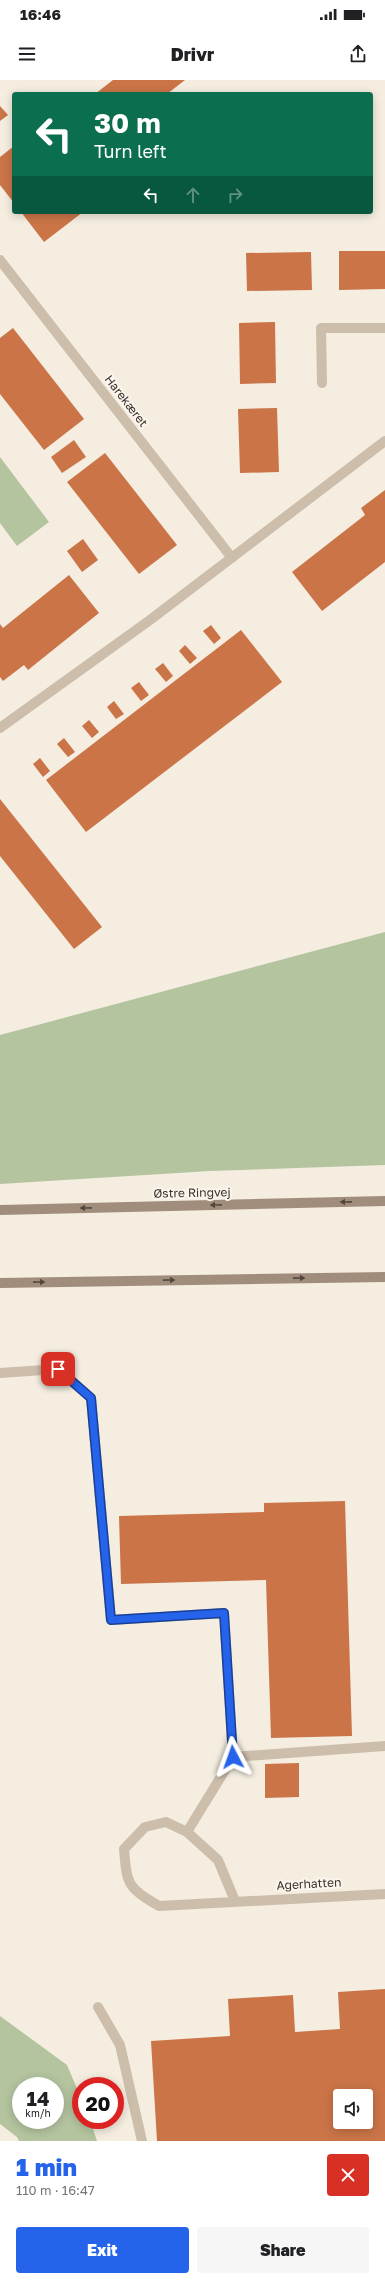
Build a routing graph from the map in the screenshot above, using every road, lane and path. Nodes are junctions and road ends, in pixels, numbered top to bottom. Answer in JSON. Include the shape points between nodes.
{"nodes":[{"id":1,"x":0,"y":260,"type":"edge"},
{"id":2,"x":385,"y":328,"type":"edge"},
{"id":3,"x":322,"y":383,"type":"dead end"},
{"id":4,"x":385,"y":441,"type":"edge"},
{"id":5,"x":232,"y":558,"type":"junction"},
{"id":6,"x":0,"y":728,"type":"edge"},
{"id":7,"x":385,"y":1201,"type":"edge"},
{"id":8,"x":0,"y":1210,"type":"edge"},
{"id":9,"x":385,"y":1277,"type":"edge"},
{"id":10,"x":0,"y":1283,"type":"edge"},
{"id":11,"x":0,"y":1373,"type":"edge"},
{"id":12,"x":385,"y":1746,"type":"edge"},
{"id":13,"x":233,"y":1757,"type":"junction"},
{"id":14,"x":187,"y":1832,"type":"junction"},
{"id":15,"x":385,"y":1894,"type":"edge"},
{"id":16,"x":235,"y":1901,"type":"junction"},
{"id":17,"x":98,"y":2008,"type":"dead end"},
{"id":18,"x":142,"y":2141,"type":"edge"}],
"edges":[{"from":1,"to":5,"type":"street","name":"Harekæret"},
{"from":2,"to":3,"type":"street","via":[[321,328]]},
{"from":4,"to":5,"type":"street"},
{"from":5,"to":6,"type":"street"},
{"from":7,"to":8,"type":"main road","name":"Østre Ringvej","one_way":true},
{"from":10,"to":9,"type":"main road","one_way":true},
{"from":11,"to":13,"type":"street","via":[[58,1369],[91,1398],[111,1620],[224,1613]]},
{"from":12,"to":13,"type":"street"},
{"from":13,"to":14,"type":"street"},
{"from":14,"to":16,"type":"street","name":"Agerhatten","via":[[218,1860]]},
{"from":14,"to":16,"type":"street","name":"Agerhatten","via":[[166,1822],[145,1827],[124,1848],[127,1877],[136,1893],[159,1906]]},
{"from":15,"to":16,"type":"street","name":"Agerhatten"},
{"from":17,"to":18,"type":"street","via":[[120,2045]]}]}
